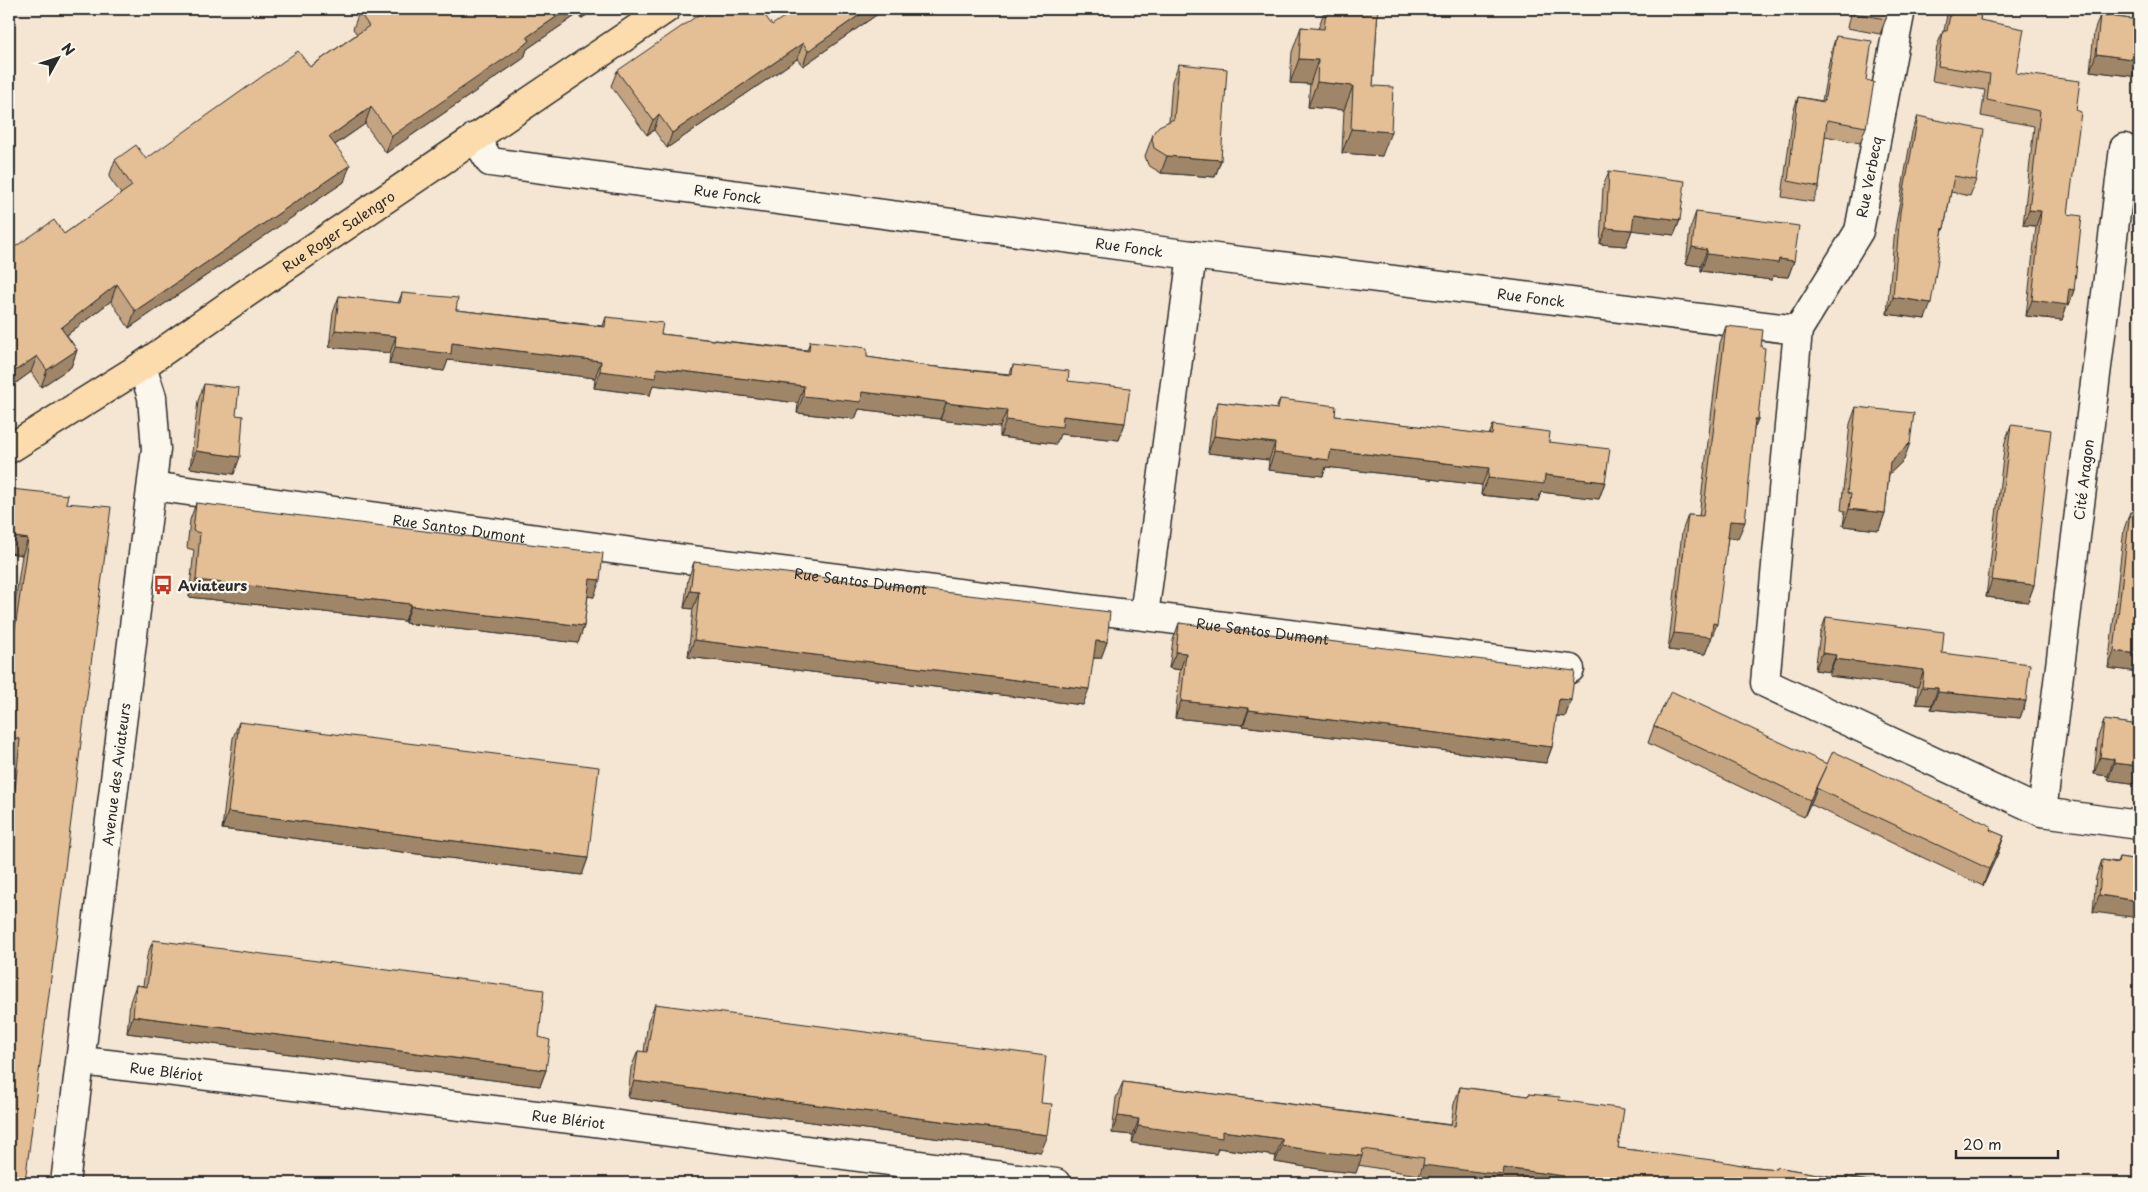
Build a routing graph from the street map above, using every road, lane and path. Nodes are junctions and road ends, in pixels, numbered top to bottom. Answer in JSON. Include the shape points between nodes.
{"nodes":[{"id":1,"x":666,"y":9,"type":"edge"},
{"id":2,"x":1900,"y":9,"type":"edge"},
{"id":3,"x":475,"y":137,"type":"junction"},
{"id":4,"x":2124,"y":148,"type":"dead end"},
{"id":5,"x":1192,"y":254,"type":"junction"},
{"id":6,"x":1798,"y":330,"type":"junction"},
{"id":7,"x":142,"y":366,"type":"junction"},
{"id":8,"x":9,"y":450,"type":"edge"},
{"id":9,"x":152,"y":486,"type":"junction"},
{"id":10,"x":1144,"y":616,"type":"junction"},
{"id":11,"x":1570,"y":669,"type":"edge"},
{"id":12,"x":2042,"y":812,"type":"junction"},
{"id":13,"x":2139,"y":825,"type":"edge"},
{"id":14,"x":82,"y":1061,"type":"junction"},
{"id":15,"x":66,"y":1183,"type":"edge"},
{"id":16,"x":1056,"y":1183,"type":"edge"}],
"edges":[{"from":1,"to":3,"type":"main road","name":"Rue Roger Salengro"},
{"from":2,"to":6,"type":"street","name":"Rue Verbecq","via":[[1859,231]]},
{"from":3,"to":5,"type":"street","name":"Rue Fonck","via":[[490,162]]},
{"from":3,"to":7,"type":"main road","name":"Rue Roger Salengro"},
{"from":4,"to":12,"type":"street","name":"Cité Aragon"},
{"from":5,"to":6,"type":"street","name":"Rue Fonck"},
{"from":5,"to":10,"type":"street"},
{"from":6,"to":12,"type":"street","via":[[1765,683]]},
{"from":7,"to":8,"type":"main road","name":"Rue Roger Salengro"},
{"from":7,"to":9,"type":"street","name":"Avenue des Aviateurs","via":[[152,397],[156,449]]},
{"from":9,"to":10,"type":"street","name":"Rue Santos Dumont","via":[[669,557]]},
{"from":9,"to":14,"type":"street","name":"Avenue des Aviateurs"},
{"from":10,"to":11,"type":"street","name":"Rue Santos Dumont"},
{"from":12,"to":13,"type":"street"},
{"from":14,"to":15,"type":"street","name":"Avenue des Aviateurs"},
{"from":14,"to":16,"type":"street","name":"Rue Blériot","via":[[577,1120]]}]}
